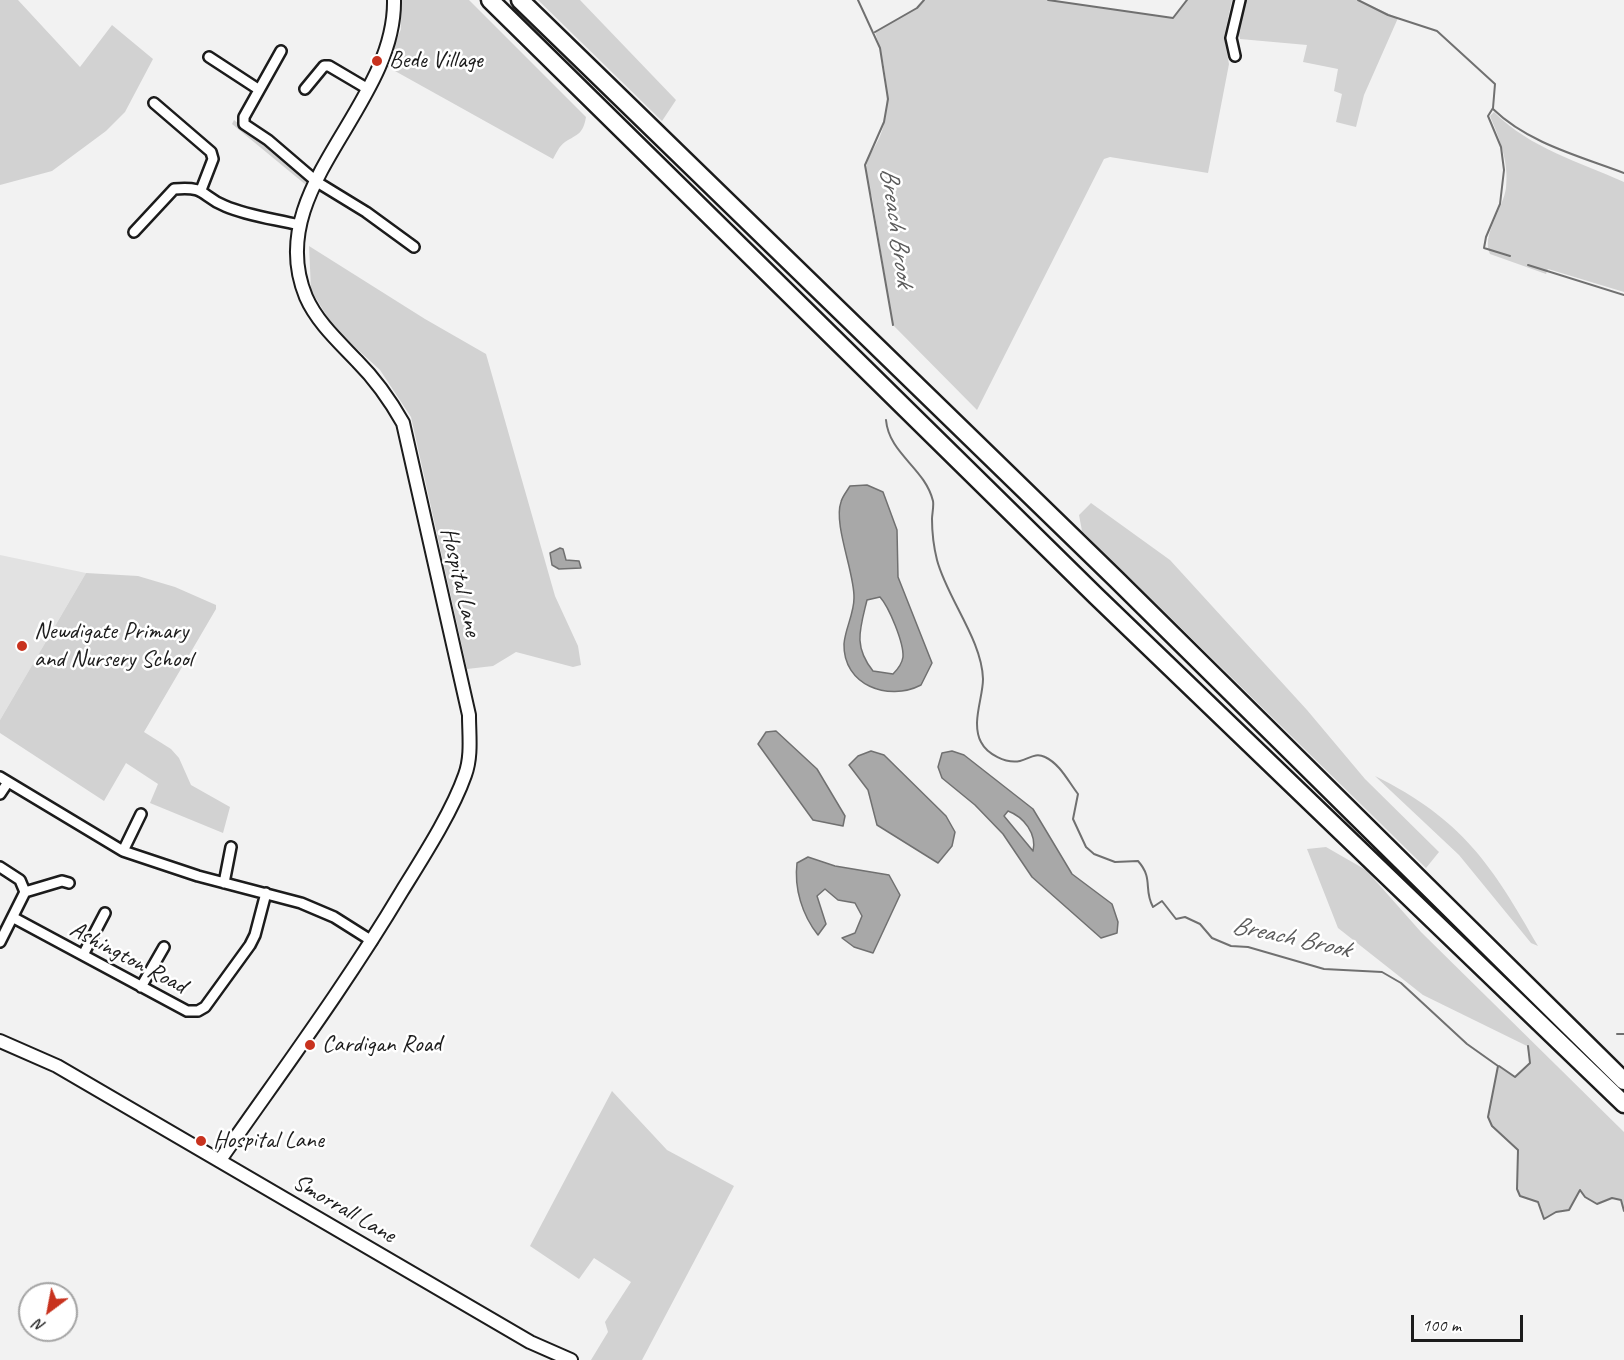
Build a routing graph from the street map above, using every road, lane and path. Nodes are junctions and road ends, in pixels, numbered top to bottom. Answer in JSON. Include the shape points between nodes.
{"nodes":[{"id":1,"x":394,"y":0,"type":"edge"},
{"id":2,"x":490,"y":0,"type":"edge"},
{"id":3,"x":520,"y":0,"type":"edge"},
{"id":4,"x":1240,"y":0,"type":"edge"},
{"id":5,"x":281,"y":51,"type":"dead end"},
{"id":6,"x":1235,"y":56,"type":"dead end"},
{"id":7,"x":209,"y":57,"type":"dead end"},
{"id":8,"x":258,"y":88,"type":"junction"},
{"id":9,"x":305,"y":89,"type":"dead end"},
{"id":10,"x":368,"y":89,"type":"junction"},
{"id":11,"x":154,"y":103,"type":"dead end"},
{"id":12,"x":317,"y":182,"type":"junction"},
{"id":13,"x":201,"y":190,"type":"junction"},
{"id":14,"x":299,"y":225,"type":"junction"},
{"id":15,"x":134,"y":232,"type":"dead end"},
{"id":16,"x":414,"y":247,"type":"dead end"},
{"id":17,"x":4,"y":780,"type":"edge"},
{"id":18,"x":0,"y":794,"type":"edge"},
{"id":19,"x":142,"y":812,"type":"dead end"},
{"id":20,"x":231,"y":847,"type":"dead end"},
{"id":21,"x":123,"y":852,"type":"junction"},
{"id":22,"x":0,"y":867,"type":"edge"},
{"id":23,"x":69,"y":883,"type":"dead end"},
{"id":24,"x":224,"y":883,"type":"junction"},
{"id":25,"x":25,"y":892,"type":"junction"},
{"id":26,"x":267,"y":893,"type":"junction"},
{"id":27,"x":105,"y":913,"type":"dead end"},
{"id":28,"x":14,"y":918,"type":"junction"},
{"id":29,"x":372,"y":941,"type":"junction"},
{"id":30,"x":0,"y":942,"type":"edge"},
{"id":31,"x":164,"y":947,"type":"dead end"},
{"id":32,"x":83,"y":955,"type":"junction"},
{"id":33,"x":141,"y":987,"type":"junction"},
{"id":34,"x":0,"y":1041,"type":"edge"},
{"id":35,"x":1624,"y":1081,"type":"edge"},
{"id":36,"x":1624,"y":1104,"type":"edge"},
{"id":37,"x":220,"y":1160,"type":"junction"},
{"id":38,"x":571,"y":1360,"type":"edge"}],
"edges":[{"from":1,"to":10,"type":"street","name":"Hospital Lane","via":[[390,40]]},
{"from":2,"to":36,"type":"highway","via":[[1096,596]]},
{"from":3,"to":35,"type":"highway"},
{"from":4,"to":6,"type":"street","via":[[1231,38]]},
{"from":5,"to":8,"type":"street"},
{"from":7,"to":8,"type":"street"},
{"from":8,"to":12,"type":"street","via":[[244,124]]},
{"from":9,"to":10,"type":"street","via":[[324,66],[329,66]]},
{"from":10,"to":12,"type":"street","name":"Hospital Lane"},
{"from":11,"to":13,"type":"street","via":[[211,152],[213,159]]},
{"from":12,"to":14,"type":"street","name":"Hospital Lane"},
{"from":12,"to":16,"type":"street"},
{"from":13,"to":14,"type":"street","via":[[224,206]]},
{"from":13,"to":15,"type":"street","via":[[174,189]]},
{"from":14,"to":29,"type":"street","name":"Hospital Lane","via":[[296,259],[307,300],[321,322],[388,396],[403,423],[469,716],[465,776],[424,855]]},
{"from":17,"to":18,"type":"street"},
{"from":17,"to":21,"type":"street"},
{"from":19,"to":21,"type":"street"},
{"from":20,"to":24,"type":"street"},
{"from":21,"to":24,"type":"street"},
{"from":22,"to":25,"type":"street","via":[[20,880]]},
{"from":23,"to":25,"type":"street","via":[[62,881]]},
{"from":24,"to":26,"type":"street"},
{"from":25,"to":28,"type":"street"},
{"from":26,"to":29,"type":"street","via":[[334,917]]},
{"from":26,"to":33,"type":"street","name":"Ashington Road","via":[[255,935],[205,1007],[187,1011]]},
{"from":27,"to":32,"type":"street"},
{"from":28,"to":30,"type":"street"},
{"from":28,"to":32,"type":"street","name":"Ashington Road"},
{"from":29,"to":37,"type":"street","name":"Hospital Lane"},
{"from":31,"to":33,"type":"street"},
{"from":32,"to":33,"type":"street","name":"Ashington Road"},
{"from":34,"to":37,"type":"street","name":"Smorrall Lane","via":[[57,1066]]},
{"from":37,"to":38,"type":"street","name":"Smorrall Lane","via":[[530,1342]]}]}
